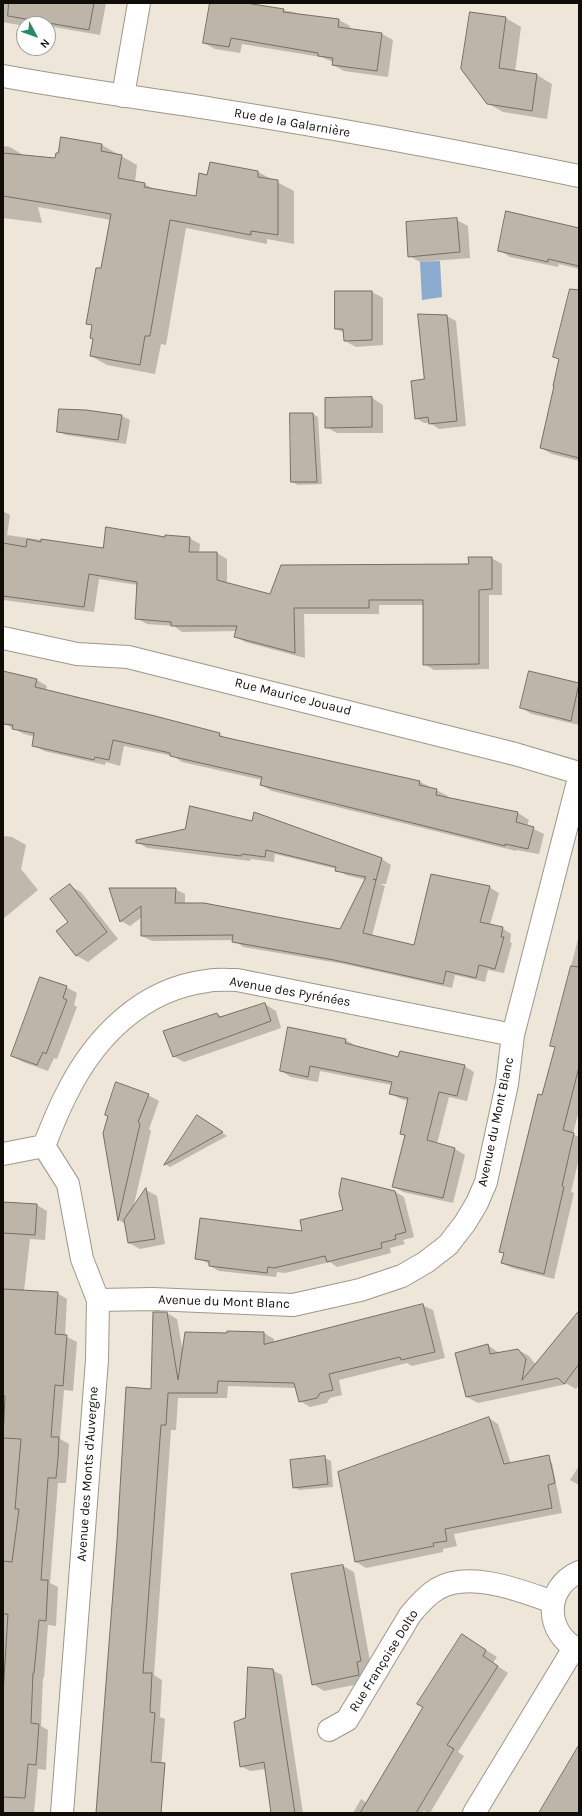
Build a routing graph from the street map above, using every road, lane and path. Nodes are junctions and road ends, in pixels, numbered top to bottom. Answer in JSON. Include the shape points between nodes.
{"nodes":[{"id":1,"x":139,"y":3,"type":"edge"},
{"id":2,"x":3,"y":76,"type":"edge"},
{"id":3,"x":123,"y":96,"type":"junction"},
{"id":4,"x":579,"y":176,"type":"edge"},
{"id":5,"x":3,"y":638,"type":"edge"},
{"id":6,"x":579,"y":773,"type":"edge"},
{"id":7,"x":579,"y":778,"type":"edge"},
{"id":8,"x":513,"y":1035,"type":"junction"},
{"id":9,"x":44,"y":1146,"type":"junction"},
{"id":10,"x":3,"y":1154,"type":"edge"},
{"id":11,"x":98,"y":1300,"type":"junction"},
{"id":12,"x":579,"y":1572,"type":"edge"},
{"id":13,"x":553,"y":1602,"type":"junction"},
{"id":14,"x":576,"y":1649,"type":"edge"},
{"id":15,"x":329,"y":1730,"type":"dead end"},
{"id":16,"x":62,"y":1813,"type":"edge"},
{"id":17,"x":474,"y":1813,"type":"edge"}],
"edges":[{"from":1,"to":3,"type":"street"},
{"from":2,"to":3,"type":"street","name":"Rue de la Galarnière"},
{"from":3,"to":4,"type":"street","name":"Rue de la Galarnière","via":[[498,159]]},
{"from":5,"to":6,"type":"street","name":"Rue Maurice Jouaud","via":[[77,654],[128,657],[508,752]]},
{"from":7,"to":8,"type":"street","name":"Avenue du Mont Blanc"},
{"from":8,"to":9,"type":"street","name":"Avenue des Pyrénées","via":[[237,980],[207,981],[185,986],[154,996],[132,1010],[109,1031],[87,1059],[67,1092]]},
{"from":8,"to":11,"type":"street","name":"Avenue du Mont Blanc","via":[[507,1084],[486,1182],[465,1224],[448,1245],[426,1262],[402,1276],[360,1290],[293,1305],[153,1299]]},
{"from":9,"to":10,"type":"street"},
{"from":9,"to":11,"type":"street","name":"Avenue des Monts d'Auvergne","via":[[68,1184],[82,1260]]},
{"from":11,"to":16,"type":"street","name":"Avenue des Monts d'Auvergne","via":[[97,1360]]},
{"from":12,"to":13,"type":"street","via":[[562,1585]]},
{"from":13,"to":14,"type":"street","via":[[552,1616],[555,1626],[561,1637]]},
{"from":13,"to":15,"type":"street","name":"Rue Françoise Dolto","via":[[519,1590],[474,1581],[458,1582],[438,1588],[422,1600],[410,1615],[347,1720]]},
{"from":14,"to":17,"type":"street"}]}
